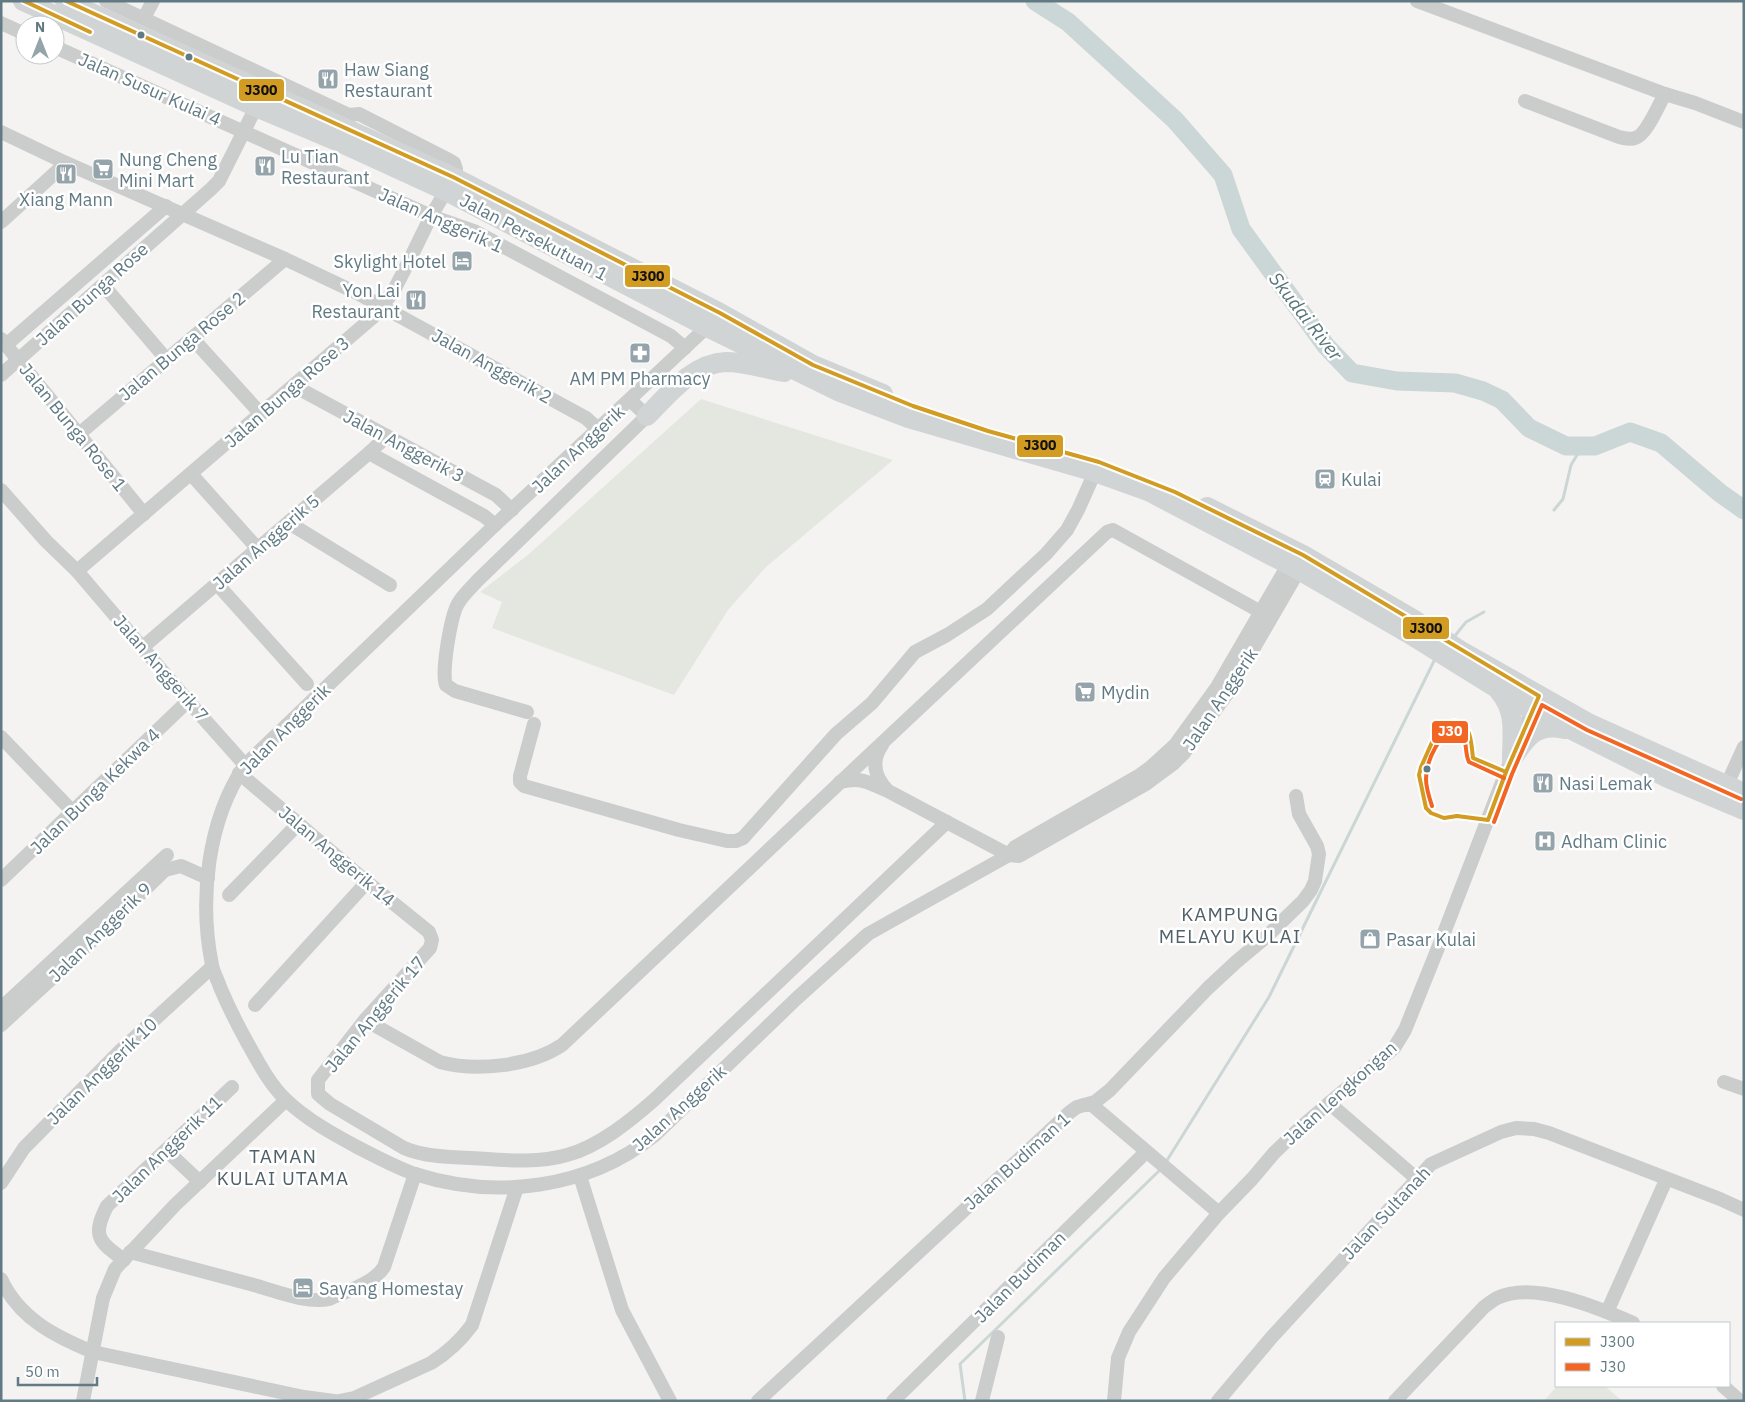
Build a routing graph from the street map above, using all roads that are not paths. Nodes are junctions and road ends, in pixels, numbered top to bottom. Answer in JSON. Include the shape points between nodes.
{"nodes":[{"id":1,"x":22,"y":1,"type":"edge"},
{"id":2,"x":65,"y":1,"type":"edge"},
{"id":3,"x":106,"y":1,"type":"edge"},
{"id":4,"x":153,"y":1,"type":"edge"},
{"id":5,"x":1417,"y":1,"type":"edge"},
{"id":6,"x":144,"y":18,"type":"junction"},
{"id":7,"x":1,"y":23,"type":"edge"},
{"id":8,"x":15,"y":29,"type":"edge"},
{"id":9,"x":65,"y":51,"type":"edge"},
{"id":10,"x":1665,"y":94,"type":"junction"},
{"id":11,"x":260,"y":99,"type":"junction"},
{"id":12,"x":1525,"y":101,"type":"dead end"},
{"id":13,"x":1744,"y":122,"type":"edge"},
{"id":14,"x":343,"y":128,"type":"junction"},
{"id":15,"x":1,"y":132,"type":"edge"},
{"id":16,"x":244,"y":132,"type":"junction"},
{"id":17,"x":66,"y":163,"type":"junction"},
{"id":18,"x":449,"y":184,"type":"junction"},
{"id":19,"x":166,"y":206,"type":"junction"},
{"id":20,"x":182,"y":214,"type":"junction"},
{"id":21,"x":431,"y":216,"type":"junction"},
{"id":22,"x":1,"y":222,"type":"edge"},
{"id":23,"x":285,"y":259,"type":"junction"},
{"id":24,"x":103,"y":285,"type":"junction"},
{"id":25,"x":382,"y":306,"type":"junction"},
{"id":26,"x":707,"y":327,"type":"junction"},
{"id":27,"x":192,"y":338,"type":"junction"},
{"id":28,"x":4,"y":342,"type":"edge"},
{"id":29,"x":685,"y":348,"type":"junction"},
{"id":30,"x":18,"y":360,"type":"junction"},
{"id":31,"x":167,"y":360,"type":"junction"},
{"id":32,"x":1,"y":375,"type":"edge"},
{"id":33,"x":808,"y":377,"type":"junction"},
{"id":34,"x":294,"y":386,"type":"junction"},
{"id":35,"x":630,"y":400,"type":"junction"},
{"id":36,"x":262,"y":414,"type":"junction"},
{"id":37,"x":647,"y":416,"type":"junction"},
{"id":38,"x":598,"y":429,"type":"junction"},
{"id":39,"x":79,"y":434,"type":"junction"},
{"id":40,"x":387,"y":436,"type":"junction"},
{"id":41,"x":370,"y":453,"type":"junction"},
{"id":42,"x":1095,"y":472,"type":"junction"},
{"id":43,"x":191,"y":474,"type":"junction"},
{"id":44,"x":4,"y":497,"type":"edge"},
{"id":45,"x":512,"y":510,"type":"junction"},
{"id":46,"x":144,"y":514,"type":"junction"},
{"id":47,"x":289,"y":522,"type":"junction"},
{"id":48,"x":495,"y":526,"type":"junction"},
{"id":49,"x":258,"y":549,"type":"junction"},
{"id":50,"x":1293,"y":568,"type":"junction"},
{"id":51,"x":78,"y":571,"type":"junction"},
{"id":52,"x":218,"y":584,"type":"junction"},
{"id":53,"x":390,"y":585,"type":"dead end"},
{"id":54,"x":1262,"y":612,"type":"junction"},
{"id":55,"x":1437,"y":643,"type":"junction"},
{"id":56,"x":144,"y":648,"type":"junction"},
{"id":57,"x":1458,"y":656,"type":"junction"},
{"id":58,"x":307,"y":684,"type":"dead end"},
{"id":59,"x":1499,"y":690,"type":"junction"},
{"id":60,"x":188,"y":701,"type":"junction"},
{"id":61,"x":1535,"y":703,"type":"junction"},
{"id":62,"x":1,"y":737,"type":"edge"},
{"id":63,"x":1584,"y":737,"type":"junction"},
{"id":64,"x":886,"y":738,"type":"junction"},
{"id":65,"x":1744,"y":746,"type":"edge"},
{"id":66,"x":1512,"y":760,"type":"junction"},
{"id":67,"x":242,"y":769,"type":"junction"},
{"id":68,"x":1143,"y":780,"type":"junction"},
{"id":69,"x":840,"y":782,"type":"junction"},
{"id":70,"x":888,"y":791,"type":"junction"},
{"id":71,"x":1730,"y":794,"type":"edge"},
{"id":72,"x":1296,"y":796,"type":"dead end"},
{"id":73,"x":1744,"y":810,"type":"edge"},
{"id":74,"x":73,"y":812,"type":"junction"},
{"id":75,"x":947,"y":822,"type":"junction"},
{"id":76,"x":298,"y":824,"type":"junction"},
{"id":77,"x":167,"y":855,"type":"dead end"},
{"id":78,"x":1009,"y":855,"type":"junction"},
{"id":79,"x":208,"y":878,"type":"junction"},
{"id":80,"x":2,"y":879,"type":"edge"},
{"id":81,"x":367,"y":882,"type":"junction"},
{"id":82,"x":230,"y":895,"type":"dead end"},
{"id":83,"x":432,"y":940,"type":"joint"},
{"id":84,"x":212,"y":967,"type":"junction"},
{"id":85,"x":255,"y":1005,"type":"dead end"},
{"id":86,"x":1,"y":1008,"type":"edge"},
{"id":87,"x":365,"y":1020,"type":"junction"},
{"id":88,"x":1,"y":1025,"type":"edge"},
{"id":89,"x":1724,"y":1082,"type":"dead end"},
{"id":90,"x":232,"y":1087,"type":"dead end"},
{"id":91,"x":1744,"y":1089,"type":"edge"},
{"id":92,"x":286,"y":1100,"type":"junction"},
{"id":93,"x":1329,"y":1103,"type":"junction"},
{"id":94,"x":1084,"y":1105,"type":"junction"},
{"id":95,"x":166,"y":1150,"type":"junction"},
{"id":96,"x":1151,"y":1156,"type":"junction"},
{"id":97,"x":415,"y":1174,"type":"junction"},
{"id":98,"x":580,"y":1176,"type":"junction"},
{"id":99,"x":1416,"y":1178,"type":"junction"},
{"id":100,"x":1666,"y":1180,"type":"junction"},
{"id":101,"x":200,"y":1182,"type":"junction"},
{"id":102,"x":1,"y":1183,"type":"edge"},
{"id":103,"x":517,"y":1187,"type":"junction"},
{"id":104,"x":1744,"y":1210,"type":"edge"},
{"id":105,"x":1219,"y":1213,"type":"junction"},
{"id":106,"x":127,"y":1256,"type":"junction"},
{"id":107,"x":1,"y":1278,"type":"edge"},
{"id":108,"x":1607,"y":1312,"type":"junction"},
{"id":109,"x":1631,"y":1322,"type":"edge"},
{"id":110,"x":998,"y":1337,"type":"dead end"},
{"id":111,"x":93,"y":1352,"type":"junction"},
{"id":112,"x":1724,"y":1387,"type":"edge"},
{"id":113,"x":898,"y":1399,"type":"edge"},
{"id":114,"x":83,"y":1401,"type":"edge"},
{"id":115,"x":334,"y":1401,"type":"edge"},
{"id":116,"x":338,"y":1401,"type":"edge"},
{"id":117,"x":670,"y":1401,"type":"edge"},
{"id":118,"x":758,"y":1401,"type":"edge"},
{"id":119,"x":982,"y":1401,"type":"edge"},
{"id":120,"x":1114,"y":1401,"type":"edge"},
{"id":121,"x":1218,"y":1401,"type":"edge"},
{"id":122,"x":1396,"y":1401,"type":"edge"},
{"id":123,"x":1740,"y":1401,"type":"edge"}],
"edges":[{"from":1,"to":11,"type":"highway","name":"Jalan Persekutuan 1"},
{"from":2,"to":11,"type":"highway","name":"Jalan Persekutuan 1"},
{"from":3,"to":6,"type":"street"},
{"from":4,"to":6,"type":"street"},
{"from":5,"to":10,"type":"street"},
{"from":6,"to":14,"type":"street"},
{"from":7,"to":8,"type":"street"},
{"from":9,"to":16,"type":"street","name":"Jalan Susur Kulai 4"},
{"from":10,"to":12,"type":"street","via":[[1644,133],[1629,139]]},
{"from":10,"to":13,"type":"street"},
{"from":11,"to":14,"type":"highway","name":"Jalan Persekutuan 1"},
{"from":11,"to":16,"type":"street","name":"Jalan Bunga Rose"},
{"from":14,"to":18,"type":"highway","name":"Jalan Persekutuan 1"},
{"from":14,"to":18,"type":"street","via":[[359,114],[449,160],[456,169]]},
{"from":15,"to":17,"type":"street"},
{"from":16,"to":20,"type":"street","name":"Jalan Bunga Rose","via":[[219,180]]},
{"from":16,"to":21,"type":"street","name":"Jalan Anggerik 1"},
{"from":17,"to":19,"type":"street"},
{"from":17,"to":22,"type":"street"},
{"from":18,"to":21,"type":"street","name":"Jalan Bunga Rose 3"},
{"from":18,"to":26,"type":"highway","name":"Jalan Persekutuan 1"},
{"from":18,"to":55,"type":"highway","name":"Jalan Persekutuan 1","via":[[720,313],[813,365],[913,406],[1100,462],[1175,492],[1303,554],[1416,620]]},
{"from":19,"to":20,"type":"street"},
{"from":19,"to":28,"type":"street"},
{"from":20,"to":23,"type":"street"},
{"from":20,"to":24,"type":"street","name":"Jalan Bunga Rose"},
{"from":21,"to":25,"type":"street","name":"Jalan Bunga Rose 3","via":[[393,292]]},
{"from":21,"to":29,"type":"street","name":"Jalan Anggerik 1","via":[[474,231],[671,336]]},
{"from":23,"to":25,"type":"street"},
{"from":23,"to":27,"type":"street","name":"Jalan Bunga Rose 2"},
{"from":24,"to":30,"type":"street","name":"Jalan Bunga Rose"},
{"from":24,"to":31,"type":"street"},
{"from":25,"to":34,"type":"street","name":"Jalan Bunga Rose 3"},
{"from":25,"to":38,"type":"street","name":"Jalan Anggerik 2","via":[[586,418]]},
{"from":26,"to":29,"type":"street","name":"Jalan Anggerik"},
{"from":26,"to":33,"type":"highway","name":"Jalan Persekutuan 1"},
{"from":27,"to":31,"type":"street","name":"Jalan Bunga Rose 2"},
{"from":27,"to":36,"type":"street"},
{"from":28,"to":30,"type":"street","name":"Jalan Bunga Rose 1"},
{"from":29,"to":35,"type":"street","name":"Jalan Anggerik"},
{"from":30,"to":32,"type":"street","name":"Jalan Bunga Rose"},
{"from":30,"to":39,"type":"street","name":"Jalan Bunga Rose 1"},
{"from":31,"to":39,"type":"street","name":"Jalan Bunga Rose 2"},
{"from":33,"to":37,"type":"highway","via":[[727,362],[716,363],[692,374]]},
{"from":33,"to":42,"type":"highway","name":"Jalan Persekutuan 1","via":[[908,418]]},
{"from":34,"to":36,"type":"street","name":"Jalan Bunga Rose 3"},
{"from":34,"to":40,"type":"street","name":"Jalan Anggerik 3"},
{"from":35,"to":37,"type":"street"},
{"from":35,"to":38,"type":"street","name":"Jalan Anggerik"},
{"from":36,"to":43,"type":"street","name":"Jalan Bunga Rose 3"},
{"from":37,"to":42,"type":"street","via":[[459,602],[453,615],[444,675],[446,685],[455,691],[531,718],[520,776],[524,786],[728,841],[743,838],[836,734],[872,703],[915,652],[987,609],[1046,554],[1078,510]]},
{"from":38,"to":45,"type":"street","name":"Jalan Anggerik"},
{"from":39,"to":46,"type":"street","name":"Jalan Bunga Rose 1"},
{"from":40,"to":41,"type":"street","name":"Jalan Anggerik 5"},
{"from":40,"to":45,"type":"street","name":"Jalan Anggerik 3","via":[[496,495]]},
{"from":41,"to":47,"type":"street","name":"Jalan Anggerik 5"},
{"from":41,"to":48,"type":"street","via":[[484,516]]},
{"from":42,"to":50,"type":"highway","name":"Jalan Persekutuan 1","via":[[1148,491]]},
{"from":43,"to":46,"type":"street","name":"Jalan Bunga Rose 3"},
{"from":43,"to":49,"type":"street"},
{"from":44,"to":51,"type":"street","name":"Jalan Anggerik 7"},
{"from":45,"to":48,"type":"street","name":"Jalan Anggerik"},
{"from":46,"to":51,"type":"street","name":"Jalan Bunga Rose 3"},
{"from":47,"to":49,"type":"street","name":"Jalan Anggerik 5"},
{"from":47,"to":53,"type":"street"},
{"from":48,"to":67,"type":"street","name":"Jalan Anggerik"},
{"from":49,"to":52,"type":"street","name":"Jalan Anggerik 5"},
{"from":50,"to":54,"type":"street","name":"Jalan Anggerik"},
{"from":50,"to":55,"type":"highway","name":"Jalan Persekutuan 1"},
{"from":50,"to":68,"type":"street","name":"Jalan Anggerik","via":[[1227,694],[1184,753],[1173,764]]},
{"from":51,"to":56,"type":"street","name":"Jalan Anggerik 7"},
{"from":52,"to":56,"type":"street","name":"Jalan Anggerik 5"},
{"from":52,"to":58,"type":"street"},
{"from":54,"to":64,"type":"street","via":[[1113,530],[1107,532]]},
{"from":54,"to":68,"type":"street","name":"Jalan Anggerik","via":[[1217,687],[1175,745],[1151,767]]},
{"from":55,"to":57,"type":"highway","name":"Jalan Persekutuan 1"},
{"from":56,"to":60,"type":"street","name":"Jalan Anggerik 7"},
{"from":57,"to":59,"type":"highway","name":"Jalan Persekutuan 1"},
{"from":57,"to":61,"type":"highway","name":"Jalan Persekutuan 1"},
{"from":59,"to":61,"type":"highway","name":"Jalan Persekutuan 1"},
{"from":59,"to":66,"type":"highway","via":[[1512,716]]},
{"from":60,"to":67,"type":"street","name":"Jalan Anggerik 7"},
{"from":60,"to":74,"type":"street","name":"Jalan Bunga Kekwa 4"},
{"from":61,"to":63,"type":"highway","name":"Jalan Persekutuan 1"},
{"from":61,"to":66,"type":"street","name":"Jalan Lengkongan"},
{"from":61,"to":71,"type":"highway","name":"Jalan Persekutuan 1","via":[[1590,724]]},
{"from":62,"to":74,"type":"street"},
{"from":63,"to":66,"type":"highway","via":[[1563,728],[1536,730],[1525,739]]},
{"from":63,"to":71,"type":"highway","name":"Jalan Persekutuan 1","via":[[1668,778]]},
{"from":64,"to":69,"type":"street"},
{"from":64,"to":70,"type":"street","via":[[877,752],[875,766],[878,778]]},
{"from":65,"to":71,"type":"street"},
{"from":66,"to":93,"type":"street","name":"Jalan Lengkongan","via":[[1405,1030],[1394,1048]]},
{"from":67,"to":76,"type":"street","name":"Jalan Anggerik 14"},
{"from":67,"to":79,"type":"street","name":"Jalan Anggerik","via":[[223,809]]},
{"from":68,"to":78,"type":"street","name":"Jalan Anggerik","via":[[1015,847]]},
{"from":69,"to":70,"type":"street","via":[[862,779]]},
{"from":69,"to":87,"type":"street","via":[[553,1052],[517,1063],[450,1065]]},
{"from":70,"to":75,"type":"street"},
{"from":71,"to":73,"type":"highway","name":"Jalan Persekutuan 1"},
{"from":72,"to":94,"type":"street","name":"Jalan Budiman 1","via":[[1299,814],[1319,854],[1311,890],[1266,937],[1208,988],[1110,1090],[1095,1102]]},
{"from":74,"to":80,"type":"street","name":"Jalan Bunga Kekwa 4"},
{"from":75,"to":78,"type":"street"},
{"from":75,"to":87,"type":"street","name":"Jalan Anggerik 17","via":[[654,1100],[625,1125],[568,1155],[512,1161],[414,1152],[330,1104],[318,1094],[318,1080]]},
{"from":76,"to":81,"type":"street","name":"Jalan Anggerik 14"},
{"from":76,"to":82,"type":"street"},
{"from":77,"to":86,"type":"street"},
{"from":78,"to":98,"type":"street","name":"Jalan Anggerik","via":[[868,934],[655,1135],[617,1161]]},
{"from":79,"to":84,"type":"street","name":"Jalan Anggerik"},
{"from":79,"to":88,"type":"street","name":"Jalan Anggerik 9","via":[[181,866],[165,870]]},
{"from":81,"to":83,"type":"street","name":"Jalan Anggerik 14","via":[[429,932]]},
{"from":81,"to":85,"type":"street"},
{"from":83,"to":87,"type":"street","name":"Jalan Anggerik 17","via":[[430,948]]},
{"from":84,"to":92,"type":"street","name":"Jalan Anggerik","via":[[232,1016],[262,1070]]},
{"from":84,"to":102,"type":"street","name":"Jalan Anggerik 10","via":[[120,1051],[24,1148]]},
{"from":89,"to":91,"type":"street"},
{"from":90,"to":95,"type":"street","name":"Jalan Anggerik 11"},
{"from":92,"to":97,"type":"street","name":"Jalan Anggerik","via":[[336,1136]]},
{"from":92,"to":101,"type":"street"},
{"from":93,"to":99,"type":"street"},
{"from":93,"to":105,"type":"street","name":"Jalan Lengkongan","via":[[1274,1153]]},
{"from":94,"to":96,"type":"street","via":[[1092,1105]]},
{"from":94,"to":118,"type":"street","name":"Jalan Budiman 1","via":[[1070,1112]]},
{"from":95,"to":101,"type":"street"},
{"from":95,"to":106,"type":"street","name":"Jalan Anggerik 11","via":[[107,1206],[99,1221],[102,1242]]},
{"from":96,"to":105,"type":"street"},
{"from":96,"to":113,"type":"street","name":"Jalan Budiman"},
{"from":97,"to":103,"type":"street","name":"Jalan Anggerik","via":[[462,1185]]},
{"from":97,"to":106,"type":"street","name":"Jalan Anggerik 11","via":[[380,1273],[330,1299],[314,1300]]},
{"from":98,"to":103,"type":"street","name":"Jalan Anggerik"},
{"from":98,"to":117,"type":"street","via":[[622,1310]]},
{"from":99,"to":100,"type":"street","name":"Jalan Sultanah","via":[[1431,1164],[1516,1128],[1549,1133]]},
{"from":99,"to":121,"type":"street","name":"Jalan Sultanah"},
{"from":100,"to":104,"type":"street","name":"Jalan Sultanah"},
{"from":100,"to":108,"type":"street"},
{"from":101,"to":106,"type":"street"},
{"from":103,"to":116,"type":"street","via":[[472,1325],[464,1336],[431,1363],[354,1398]]},
{"from":105,"to":120,"type":"street","name":"Jalan Lengkongan","via":[[1164,1278],[1129,1332],[1118,1358]]},
{"from":106,"to":111,"type":"street","via":[[115,1270],[103,1298]]},
{"from":107,"to":111,"type":"street","via":[[29,1317]]},
{"from":108,"to":109,"type":"street"},
{"from":108,"to":122,"type":"street","via":[[1559,1296],[1536,1293],[1498,1298],[1484,1307]]},
{"from":110,"to":119,"type":"street"},
{"from":111,"to":114,"type":"street"},
{"from":111,"to":115,"type":"street"},
{"from":112,"to":123,"type":"street"}]}
